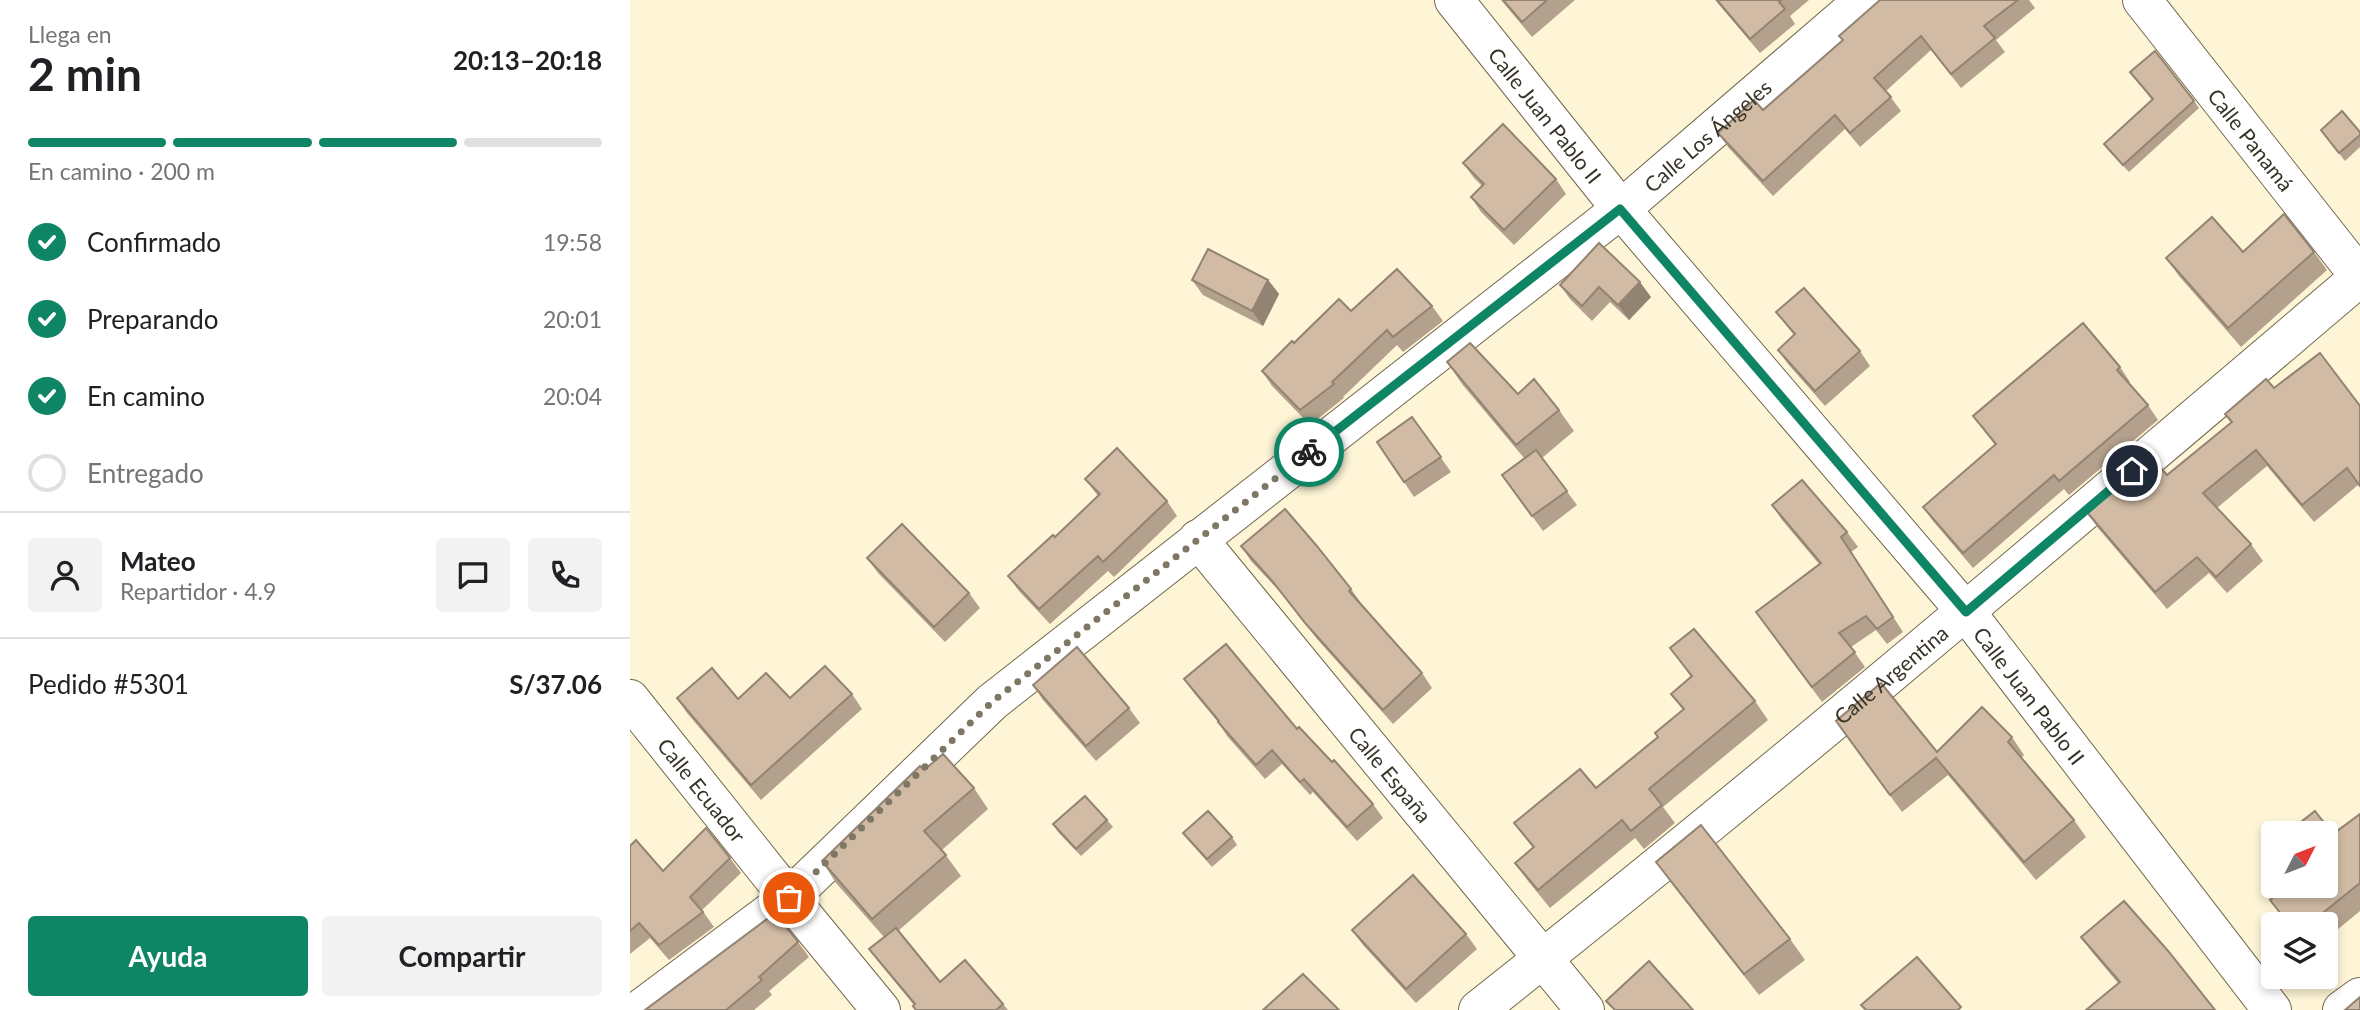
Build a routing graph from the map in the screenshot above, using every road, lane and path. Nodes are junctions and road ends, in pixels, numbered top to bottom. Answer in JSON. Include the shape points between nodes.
{"nodes":[{"id":1,"x":1454,"y":0,"type":"edge"},
{"id":2,"x":1864,"y":0,"type":"edge"},
{"id":3,"x":2142,"y":0,"type":"edge"},
{"id":4,"x":1620,"y":209,"type":"junction"},
{"id":5,"x":2360,"y":277,"type":"edge"},
{"id":6,"x":1198,"y":538,"type":"junction"},
{"id":7,"x":1966,"y":612,"type":"junction"},
{"id":8,"x":630,"y":699,"type":"edge"},
{"id":9,"x":789,"y":898,"type":"junction"},
{"id":10,"x":1543,"y":958,"type":"junction"},
{"id":11,"x":2360,"y":997,"type":"edge"},
{"id":12,"x":639,"y":1010,"type":"edge"},
{"id":13,"x":881,"y":1010,"type":"edge"},
{"id":14,"x":1478,"y":1010,"type":"edge"},
{"id":15,"x":1585,"y":1010,"type":"edge"},
{"id":16,"x":2272,"y":1010,"type":"edge"},
{"id":17,"x":2342,"y":1010,"type":"edge"}],
"edges":[{"from":1,"to":4,"type":"street","name":"Calle Juan Pablo II"},
{"from":2,"to":4,"type":"street","name":"Calle Los Ángeles"},
{"from":3,"to":5,"type":"street","name":"Calle Panamá"},
{"from":4,"to":6,"type":"street","name":"Calle Los Ángeles"},
{"from":4,"to":7,"type":"street","name":"Calle Juan Pablo II"},
{"from":5,"to":7,"type":"street","name":"Calle Argentina"},
{"from":6,"to":9,"type":"street","name":"Calle Los Ángeles","via":[[992,702]]},
{"from":6,"to":10,"type":"street","name":"Calle España"},
{"from":7,"to":10,"type":"street","name":"Calle Argentina"},
{"from":7,"to":16,"type":"street","name":"Calle Juan Pablo II"},
{"from":8,"to":9,"type":"street","name":"Calle Ecuador"},
{"from":9,"to":12,"type":"street","name":"Calle Los Ángeles"},
{"from":9,"to":13,"type":"street","name":"Calle Ecuador"},
{"from":10,"to":14,"type":"street","name":"Calle Argentina"},
{"from":10,"to":15,"type":"street","name":"Calle España"},
{"from":11,"to":17,"type":"street"}]}
